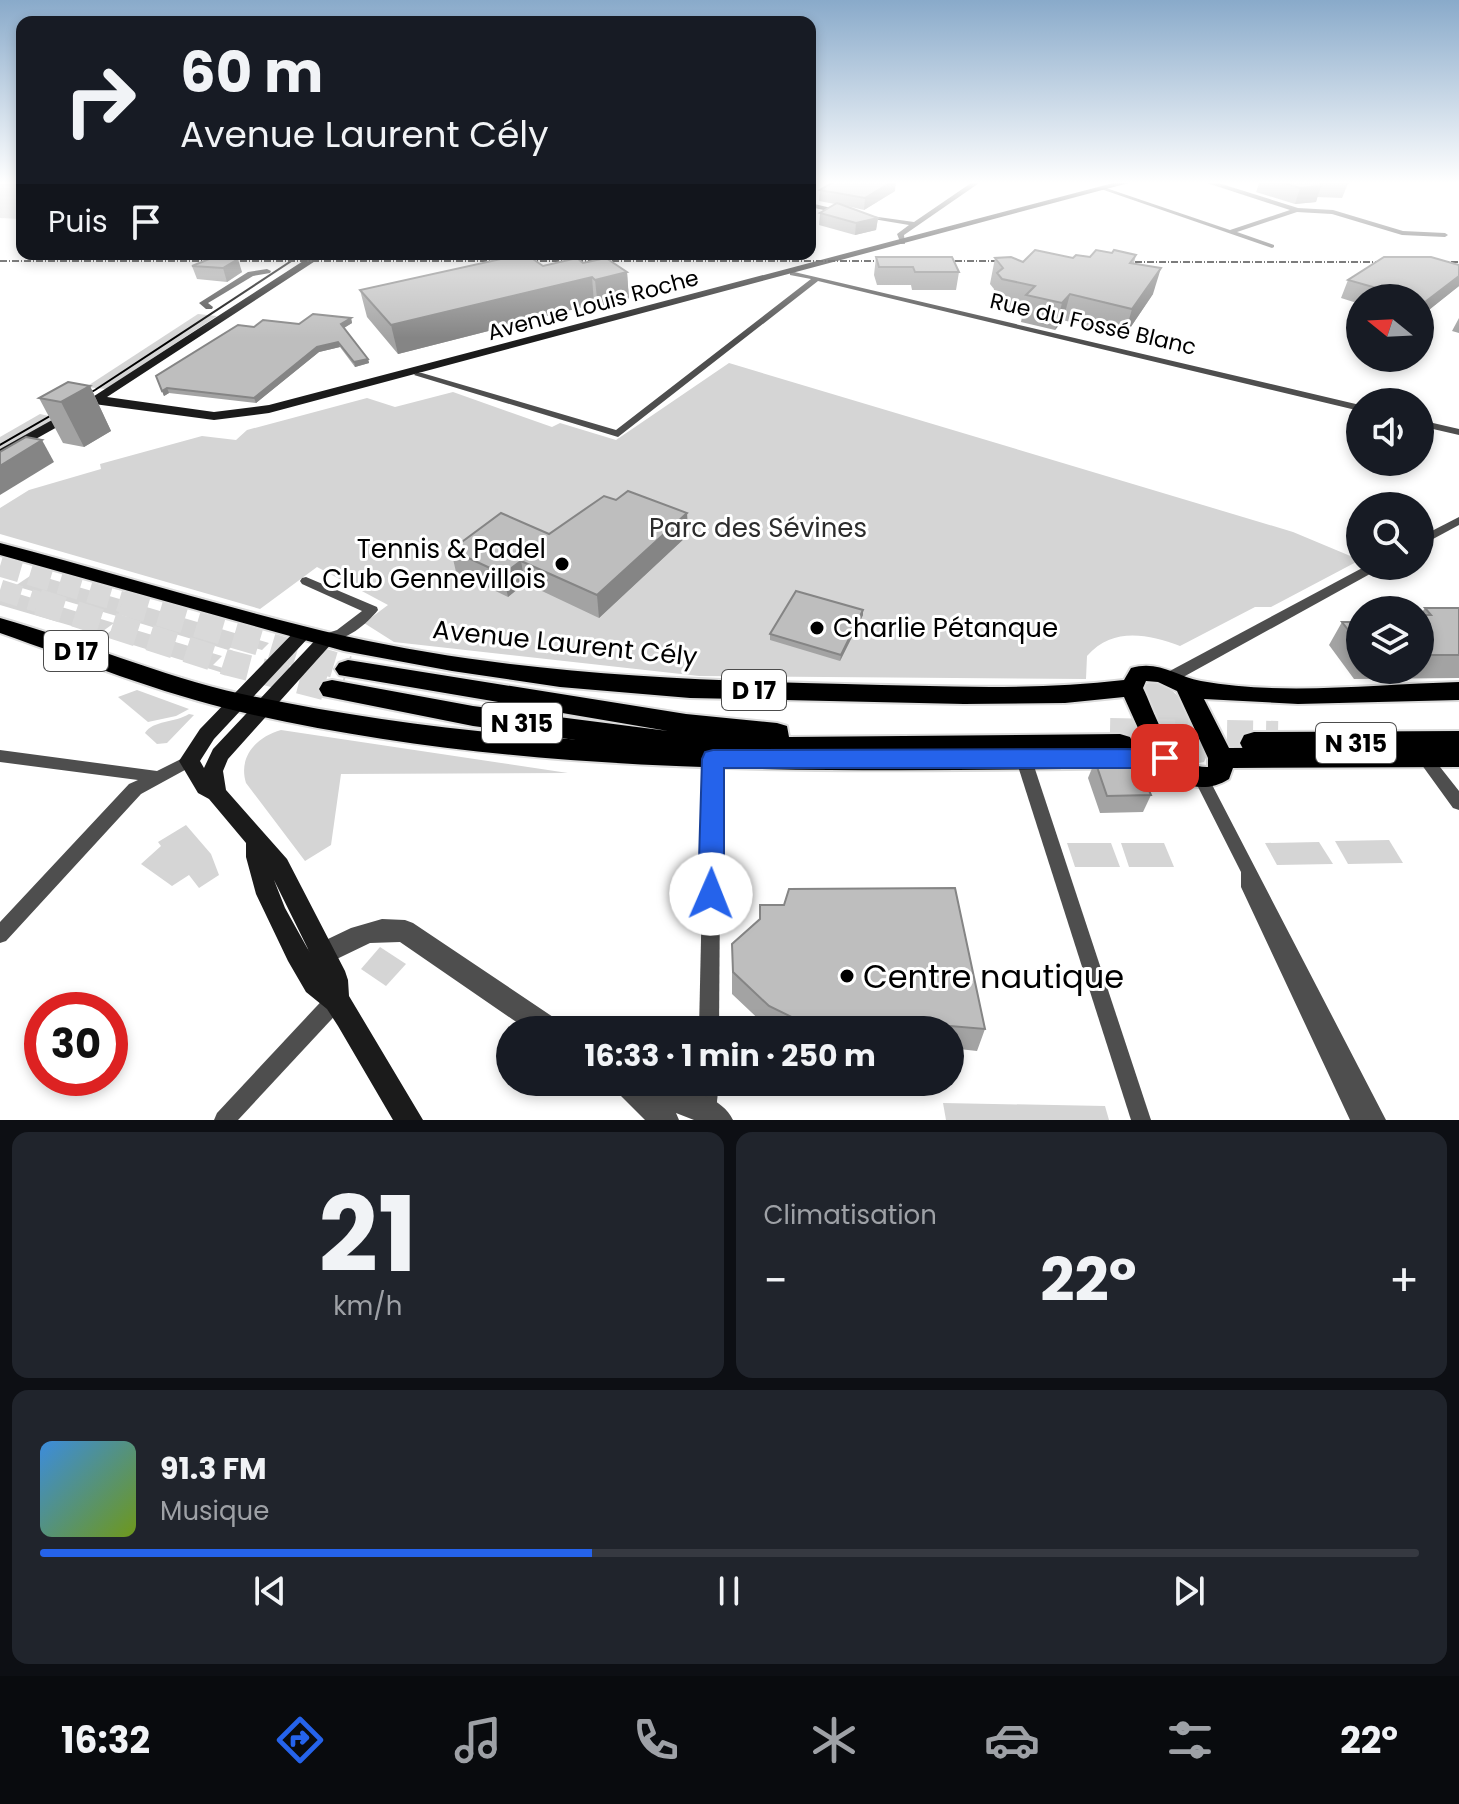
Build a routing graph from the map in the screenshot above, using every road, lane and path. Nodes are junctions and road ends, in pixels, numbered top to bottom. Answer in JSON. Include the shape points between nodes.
{"nodes":[{"id":1,"x":902,"y":233,"type":"edge"},
{"id":2,"x":909,"y":233,"type":"edge"},
{"id":3,"x":940,"y":233,"type":"edge"},
{"id":4,"x":1234,"y":233,"type":"edge"},
{"id":5,"x":1408,"y":233,"type":"edge"},
{"id":6,"x":1445,"y":235,"type":"dead end"},
{"id":7,"x":919,"y":239,"type":"junction"},
{"id":8,"x":903,"y":243,"type":"junction"},
{"id":9,"x":1272,"y":246,"type":"dead end"},
{"id":10,"x":312,"y":260,"type":"edge"},
{"id":11,"x":808,"y":269,"type":"junction"},
{"id":12,"x":267,"y":271,"type":"dead end"},
{"id":13,"x":793,"y":273,"type":"junction"},
{"id":14,"x":816,"y":279,"type":"junction"},
{"id":15,"x":209,"y":307,"type":"dead end"},
{"id":16,"x":435,"y":368,"type":"junction"},
{"id":17,"x":419,"y":375,"type":"junction"},
{"id":18,"x":95,"y":404,"type":"junction"},
{"id":19,"x":1346,"y":405,"type":"edge"},
{"id":20,"x":1434,"y":426,"type":"edge"},
{"id":21,"x":1459,"y":432,"type":"edge"},
{"id":22,"x":0,"y":455,"type":"edge"},
{"id":23,"x":0,"y":461,"type":"edge"},
{"id":24,"x":1459,"y":520,"type":"edge"},
{"id":25,"x":1434,"y":534,"type":"edge"},
{"id":26,"x":0,"y":549,"type":"edge"},
{"id":27,"x":1351,"y":580,"type":"edge"},
{"id":28,"x":306,"y":581,"type":"dead end"},
{"id":29,"x":0,"y":625,"type":"edge"},
{"id":30,"x":303,"y":633,"type":"junction"},
{"id":31,"x":327,"y":638,"type":"junction"},
{"id":32,"x":340,"y":679,"type":"tunnel mouth"},
{"id":33,"x":1179,"y":682,"type":"junction"},
{"id":34,"x":1131,"y":688,"type":"junction"},
{"id":35,"x":1459,"y":691,"type":"edge"},
{"id":36,"x":237,"y":702,"type":"junction"},
{"id":37,"x":263,"y":707,"type":"junction"},
{"id":38,"x":1115,"y":738,"type":"tunnel mouth"},
{"id":39,"x":1459,"y":742,"type":"edge"},
{"id":40,"x":1254,"y":743,"type":"tunnel mouth"},
{"id":41,"x":0,"y":756,"type":"edge"},
{"id":42,"x":1424,"y":757,"type":"junction"},
{"id":43,"x":1459,"y":757,"type":"edge"},
{"id":44,"x":1165,"y":758,"type":"junction"},
{"id":45,"x":1221,"y":758,"type":"junction"},
{"id":46,"x":713,"y":759,"type":"junction"},
{"id":47,"x":1024,"y":760,"type":"junction"},
{"id":48,"x":189,"y":761,"type":"junction"},
{"id":49,"x":154,"y":776,"type":"junction"},
{"id":50,"x":1202,"y":779,"type":"junction"},
{"id":51,"x":214,"y":782,"type":"junction"},
{"id":52,"x":1459,"y":803,"type":"edge"},
{"id":53,"x":1248,"y":874,"type":"junction"},
{"id":54,"x":2,"y":930,"type":"edge"},
{"id":55,"x":314,"y":958,"type":"junction"},
{"id":56,"x":336,"y":1000,"type":"junction"},
{"id":57,"x":529,"y":1016,"type":"edge"},
{"id":58,"x":709,"y":1016,"type":"edge"},
{"id":59,"x":642,"y":1096,"type":"edge"},
{"id":60,"x":661,"y":1096,"type":"edge"},
{"id":61,"x":709,"y":1096,"type":"edge"},
{"id":62,"x":710,"y":1117,"type":"edge"},
{"id":63,"x":224,"y":1120,"type":"edge"},
{"id":64,"x":409,"y":1120,"type":"edge"},
{"id":65,"x":665,"y":1120,"type":"edge"},
{"id":66,"x":1141,"y":1120,"type":"edge"},
{"id":67,"x":1361,"y":1120,"type":"edge"},
{"id":68,"x":1376,"y":1120,"type":"edge"}],
"edges":[{"from":1,"to":8,"type":"street"},
{"from":2,"to":7,"type":"street"},
{"from":3,"to":7,"type":"main road","name":"Avenue Louis Roche"},
{"from":4,"to":9,"type":"street"},
{"from":5,"to":6,"type":"street"},
{"from":7,"to":8,"type":"main road","name":"Avenue Louis Roche"},
{"from":8,"to":11,"type":"main road","name":"Avenue Louis Roche"},
{"from":10,"to":18,"type":"main road"},
{"from":11,"to":13,"type":"main road","name":"Avenue Louis Roche"},
{"from":11,"to":14,"type":"street"},
{"from":12,"to":15,"type":"street","via":[[251,274],[203,303]]},
{"from":13,"to":14,"type":"street","name":"Rue du Fossé Blanc"},
{"from":13,"to":16,"type":"main road","name":"Avenue Louis Roche"},
{"from":14,"to":17,"type":"street","via":[[618,434]]},
{"from":14,"to":19,"type":"street","name":"Rue du Fossé Blanc"},
{"from":16,"to":17,"type":"main road","name":"Avenue Louis Roche"},
{"from":16,"to":18,"type":"main road","name":"Avenue Louis Roche","via":[[232,415]]},
{"from":17,"to":18,"type":"main road","name":"Avenue Louis Roche","via":[[264,419],[207,426]]},
{"from":18,"to":22,"type":"main road"},
{"from":18,"to":23,"type":"main road"},
{"from":20,"to":21,"type":"street"},
{"from":24,"to":25,"type":"street"},
{"from":26,"to":30,"type":"main road","name":"Avenue Laurent Cély","number":"D 17"},
{"from":27,"to":33,"type":"street"},
{"from":28,"to":31,"type":"street","via":[[372,610]]},
{"from":29,"to":36,"type":"main road","number":"D 17"},
{"from":30,"to":31,"type":"main road","name":"Avenue Laurent Cély","number":"D 17"},
{"from":30,"to":36,"type":"main road"},
{"from":31,"to":34,"type":"main road","name":"Avenue Laurent Cély","number":"D 17","via":[[400,655],[634,686],[906,694],[1092,694]]},
{"from":31,"to":37,"type":"main road"},
{"from":32,"to":38,"type":"highway","number":"N 315","via":[[473,716],[714,748]]},
{"from":33,"to":34,"type":"main road","name":"Avenue Laurent Cély","number":"D 17","via":[[1139,674]]},
{"from":33,"to":35,"type":"main road","name":"Avenue Laurent Cély","number":"D 17","via":[[1241,694]]},
{"from":33,"to":45,"type":"main road"},
{"from":34,"to":44,"type":"main road"},
{"from":36,"to":37,"type":"main road","number":"D 17"},
{"from":36,"to":48,"type":"main road"},
{"from":37,"to":46,"type":"main road","number":"D 17","via":[[449,738]]},
{"from":37,"to":51,"type":"main road","via":[[220,755]]},
{"from":39,"to":40,"type":"highway","number":"N 315"},
{"from":41,"to":49,"type":"street"},
{"from":42,"to":43,"type":"main road"},
{"from":42,"to":45,"type":"main road"},
{"from":42,"to":52,"type":"street"},
{"from":44,"to":47,"type":"main road","number":"D 17"},
{"from":44,"to":50,"type":"main road","via":[[1178,771]]},
{"from":45,"to":50,"type":"main road","via":[[1220,772]]},
{"from":46,"to":47,"type":"main road","number":"D 17"},
{"from":46,"to":58,"type":"street"},
{"from":47,"to":66,"type":"street"},
{"from":48,"to":49,"type":"street"},
{"from":48,"to":51,"type":"main road","via":[[205,787]]},
{"from":49,"to":54,"type":"street","via":[[129,795]]},
{"from":50,"to":53,"type":"street"},
{"from":51,"to":55,"type":"main road","via":[[257,841],[267,890]]},
{"from":53,"to":67,"type":"street"},
{"from":53,"to":68,"type":"street","via":[[1260,887]]},
{"from":55,"to":56,"type":"main road","via":[[316,985]]},
{"from":55,"to":57,"type":"street","via":[[366,932],[405,931]]},
{"from":56,"to":63,"type":"street"},
{"from":56,"to":64,"type":"main road"},
{"from":59,"to":65,"type":"street"},
{"from":60,"to":62,"type":"street"},
{"from":61,"to":62,"type":"street"}]}
